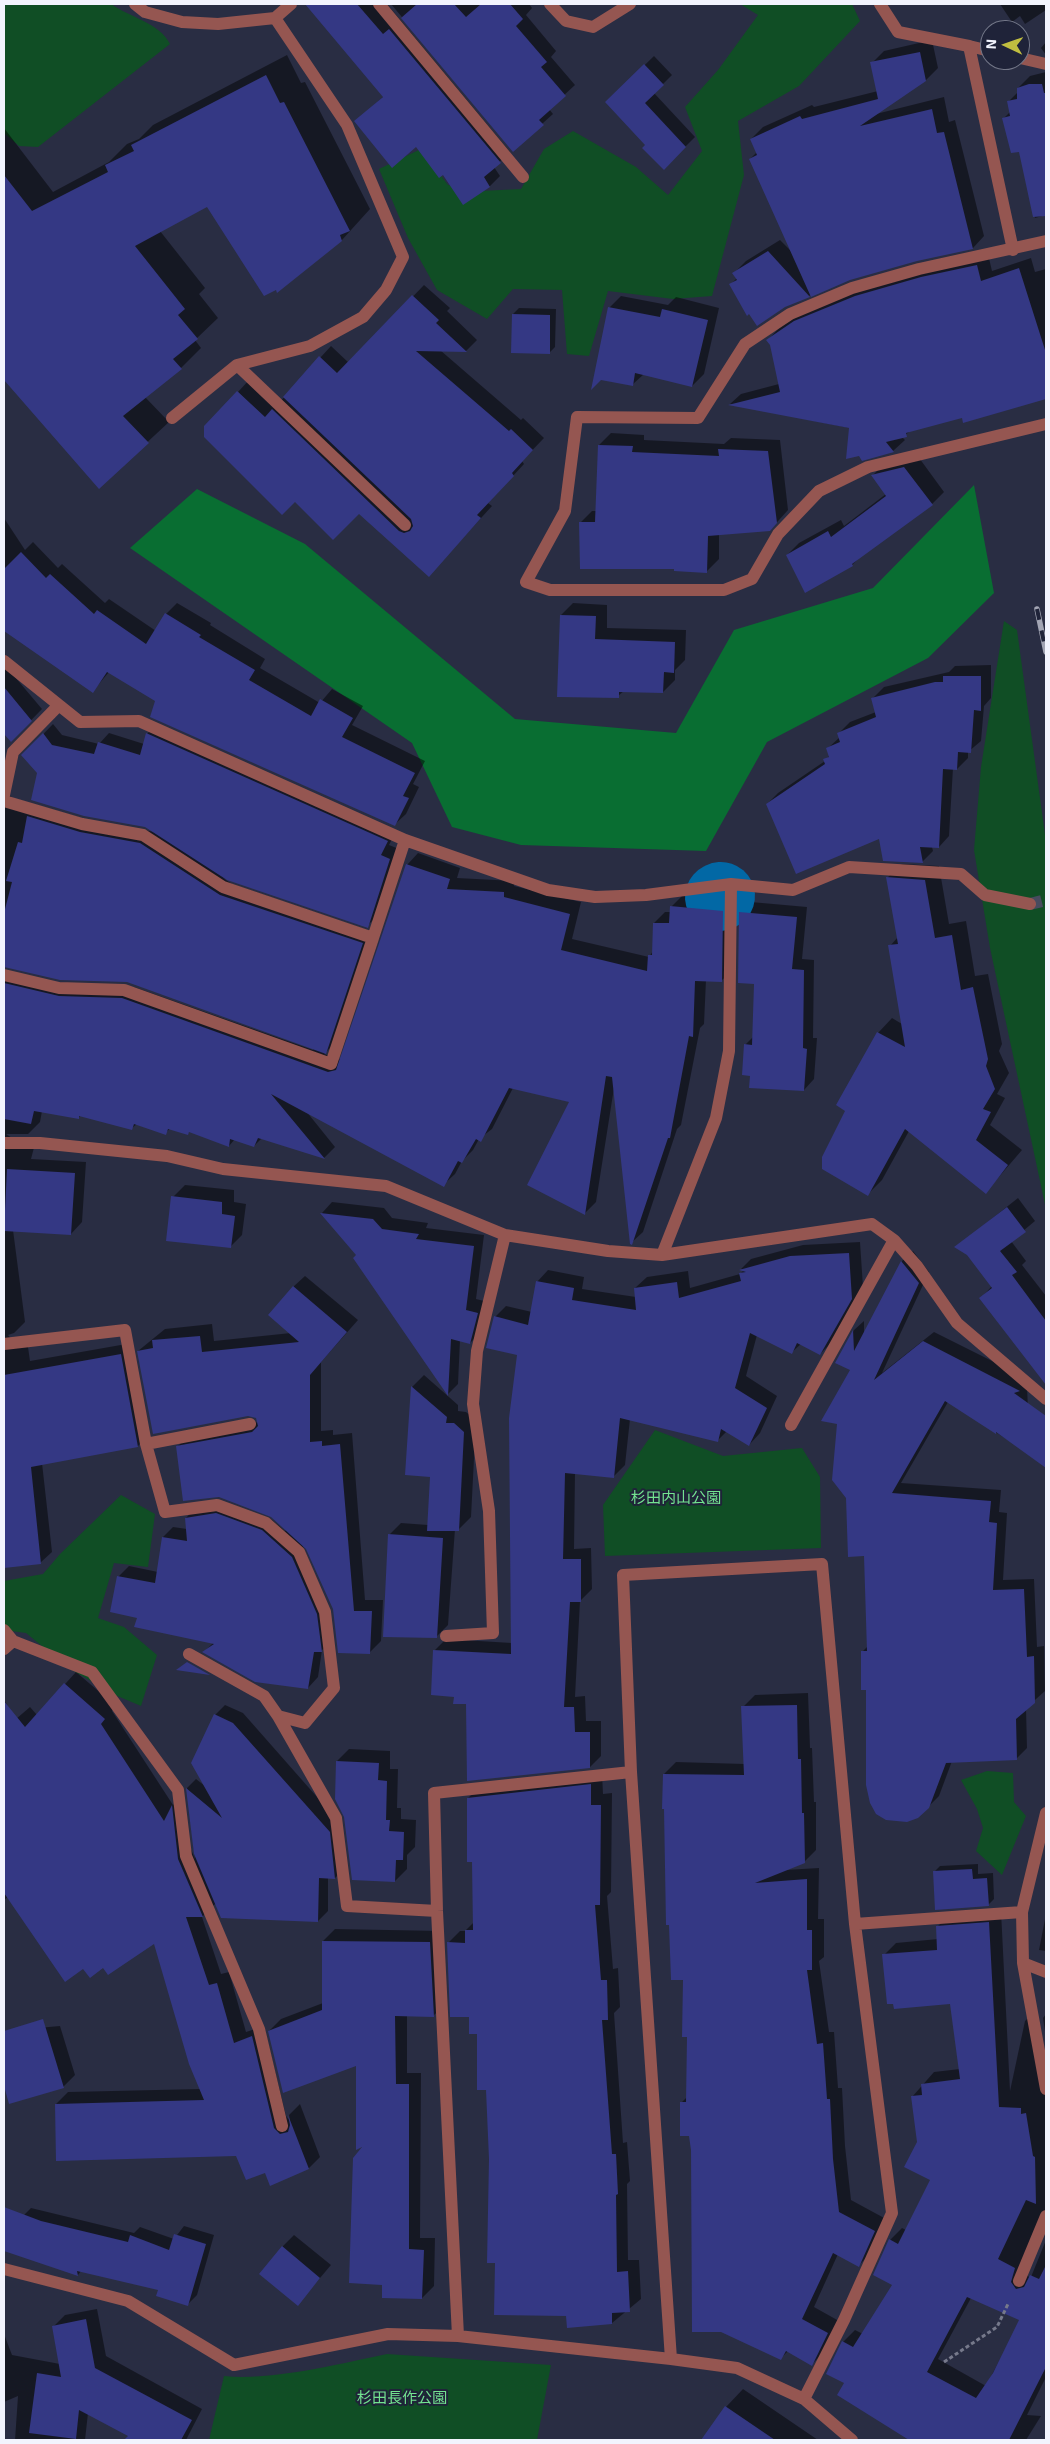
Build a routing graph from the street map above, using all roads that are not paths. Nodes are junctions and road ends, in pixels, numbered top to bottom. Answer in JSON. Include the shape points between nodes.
{"nodes":[{"id":1,"x":135,"y":4,"type":"edge"},
{"id":2,"x":291,"y":4,"type":"edge"},
{"id":3,"x":379,"y":4,"type":"edge"},
{"id":4,"x":550,"y":4,"type":"edge"},
{"id":5,"x":630,"y":4,"type":"edge"},
{"id":6,"x":880,"y":4,"type":"edge"},
{"id":7,"x":275,"y":18,"type":"junction"},
{"id":8,"x":969,"y":46,"type":"junction"},
{"id":9,"x":980,"y":49,"type":"edge"},
{"id":10,"x":1030,"y":60,"type":"edge"},
{"id":11,"x":1046,"y":64,"type":"edge"},
{"id":12,"x":523,"y":177,"type":"dead end"},
{"id":13,"x":1046,"y":241,"type":"edge"},
{"id":14,"x":1013,"y":250,"type":"junction"},
{"id":15,"x":237,"y":365,"type":"junction"},
{"id":16,"x":172,"y":418,"type":"dead end"},
{"id":17,"x":1046,"y":424,"type":"edge"},
{"id":18,"x":405,"y":525,"type":"dead end"},
{"id":19,"x":4,"y":661,"type":"edge"},
{"id":20,"x":59,"y":705,"type":"junction"},
{"id":21,"x":4,"y":795,"type":"edge"},
{"id":22,"x":4,"y":801,"type":"edge"},
{"id":23,"x":405,"y":840,"type":"junction"},
{"id":24,"x":731,"y":884,"type":"junction"},
{"id":25,"x":1030,"y":904,"type":"tunnel mouth"},
{"id":26,"x":372,"y":938,"type":"junction"},
{"id":27,"x":4,"y":975,"type":"edge"},
{"id":28,"x":4,"y":1143,"type":"edge"},
{"id":29,"x":505,"y":1235,"type":"junction"},
{"id":30,"x":894,"y":1240,"type":"junction"},
{"id":31,"x":662,"y":1254,"type":"junction"},
{"id":32,"x":4,"y":1344,"type":"edge"},
{"id":33,"x":1046,"y":1399,"type":"edge"},
{"id":34,"x":250,"y":1424,"type":"dead end"},
{"id":35,"x":791,"y":1425,"type":"dead end"},
{"id":36,"x":146,"y":1444,"type":"junction"},
{"id":37,"x":4,"y":1630,"type":"edge"},
{"id":38,"x":446,"y":1636,"type":"dead end"},
{"id":39,"x":9,"y":1645,"type":"edge"},
{"id":40,"x":188,"y":1654,"type":"dead end"},
{"id":41,"x":278,"y":1716,"type":"junction"},
{"id":42,"x":631,"y":1772,"type":"junction"},
{"id":43,"x":1046,"y":1813,"type":"edge"},
{"id":44,"x":438,"y":1911,"type":"junction"},
{"id":45,"x":1022,"y":1912,"type":"junction"},
{"id":46,"x":854,"y":1924,"type":"junction"},
{"id":47,"x":1023,"y":1963,"type":"junction"},
{"id":48,"x":1046,"y":1972,"type":"edge"},
{"id":49,"x":1046,"y":2089,"type":"edge"},
{"id":50,"x":282,"y":2126,"type":"dead end"},
{"id":51,"x":1046,"y":2216,"type":"edge"},
{"id":52,"x":4,"y":2269,"type":"edge"},
{"id":53,"x":1018,"y":2281,"type":"road end"},
{"id":54,"x":458,"y":2336,"type":"junction"},
{"id":55,"x":671,"y":2359,"type":"junction"},
{"id":56,"x":804,"y":2399,"type":"junction"},
{"id":57,"x":852,"y":2440,"type":"edge"}],
"edges":[{"from":1,"to":7,"type":"street","via":[[146,12],[182,22],[218,24]]},
{"from":2,"to":7,"type":"street"},
{"from":3,"to":12,"type":"street"},
{"from":4,"to":5,"type":"street","via":[[566,21],[593,27]]},
{"from":6,"to":8,"type":"street","via":[[898,32]]},
{"from":7,"to":15,"type":"street","via":[[346,125],[403,258],[386,290],[363,317],[310,346]]},
{"from":8,"to":9,"type":"street"},
{"from":8,"to":14,"type":"street"},
{"from":10,"to":11,"type":"street"},
{"from":13,"to":14,"type":"street"},
{"from":14,"to":17,"type":"street","via":[[919,269],[852,288],[790,314],[745,344],[698,418],[577,417],[564,510],[526,582],[550,590],[724,590],[752,579],[778,534],[819,491],[868,467]]},
{"from":15,"to":16,"type":"street"},
{"from":15,"to":18,"type":"street"},
{"from":19,"to":20,"type":"street"},
{"from":20,"to":21,"type":"street","via":[[13,752]]},
{"from":20,"to":23,"type":"street","via":[[80,722],[139,721]]},
{"from":22,"to":26,"type":"street","via":[[82,824],[143,835],[223,887]]},
{"from":23,"to":24,"type":"street","via":[[548,890],[595,897],[646,895]]},
{"from":23,"to":26,"type":"street"},
{"from":24,"to":25,"type":"street","via":[[793,890],[850,867],[961,874],[985,895]]},
{"from":24,"to":31,"type":"street","via":[[729,1051],[716,1118]]},
{"from":26,"to":27,"type":"street","via":[[331,1064],[124,990],[59,988]]},
{"from":28,"to":29,"type":"street","via":[[40,1143],[157,1155],[223,1169],[386,1186]]},
{"from":29,"to":31,"type":"street","via":[[608,1251]]},
{"from":29,"to":38,"type":"street","via":[[478,1350],[473,1404],[489,1512],[493,1633]]},
{"from":30,"to":31,"type":"street","via":[[872,1224]]},
{"from":30,"to":33,"type":"street","via":[[917,1266],[956,1323]]},
{"from":30,"to":35,"type":"street"},
{"from":32,"to":36,"type":"street","via":[[125,1330]]},
{"from":34,"to":36,"type":"street"},
{"from":36,"to":41,"type":"street","via":[[165,1512],[218,1505],[266,1523],[299,1552],[325,1612],[334,1688],[305,1723]]},
{"from":37,"to":39,"type":"street"},
{"from":39,"to":50,"type":"street","via":[[92,1672],[178,1790],[186,1856],[259,2029]]},
{"from":40,"to":41,"type":"street","via":[[264,1696]]},
{"from":41,"to":44,"type":"street","via":[[336,1818],[347,1906]]},
{"from":42,"to":44,"type":"street","via":[[434,1793]]},
{"from":42,"to":46,"type":"street","via":[[623,1575],[822,1564]]},
{"from":42,"to":55,"type":"street"},
{"from":43,"to":45,"type":"street"},
{"from":44,"to":54,"type":"street"},
{"from":45,"to":46,"type":"street"},
{"from":45,"to":47,"type":"street"},
{"from":46,"to":56,"type":"street","via":[[892,2213]]},
{"from":47,"to":48,"type":"street"},
{"from":47,"to":49,"type":"street"},
{"from":51,"to":53,"type":"street"},
{"from":52,"to":54,"type":"street","via":[[128,2302],[234,2365],[388,2334]]},
{"from":54,"to":55,"type":"street"},
{"from":55,"to":56,"type":"street","via":[[736,2368]]},
{"from":56,"to":57,"type":"street"}]}
